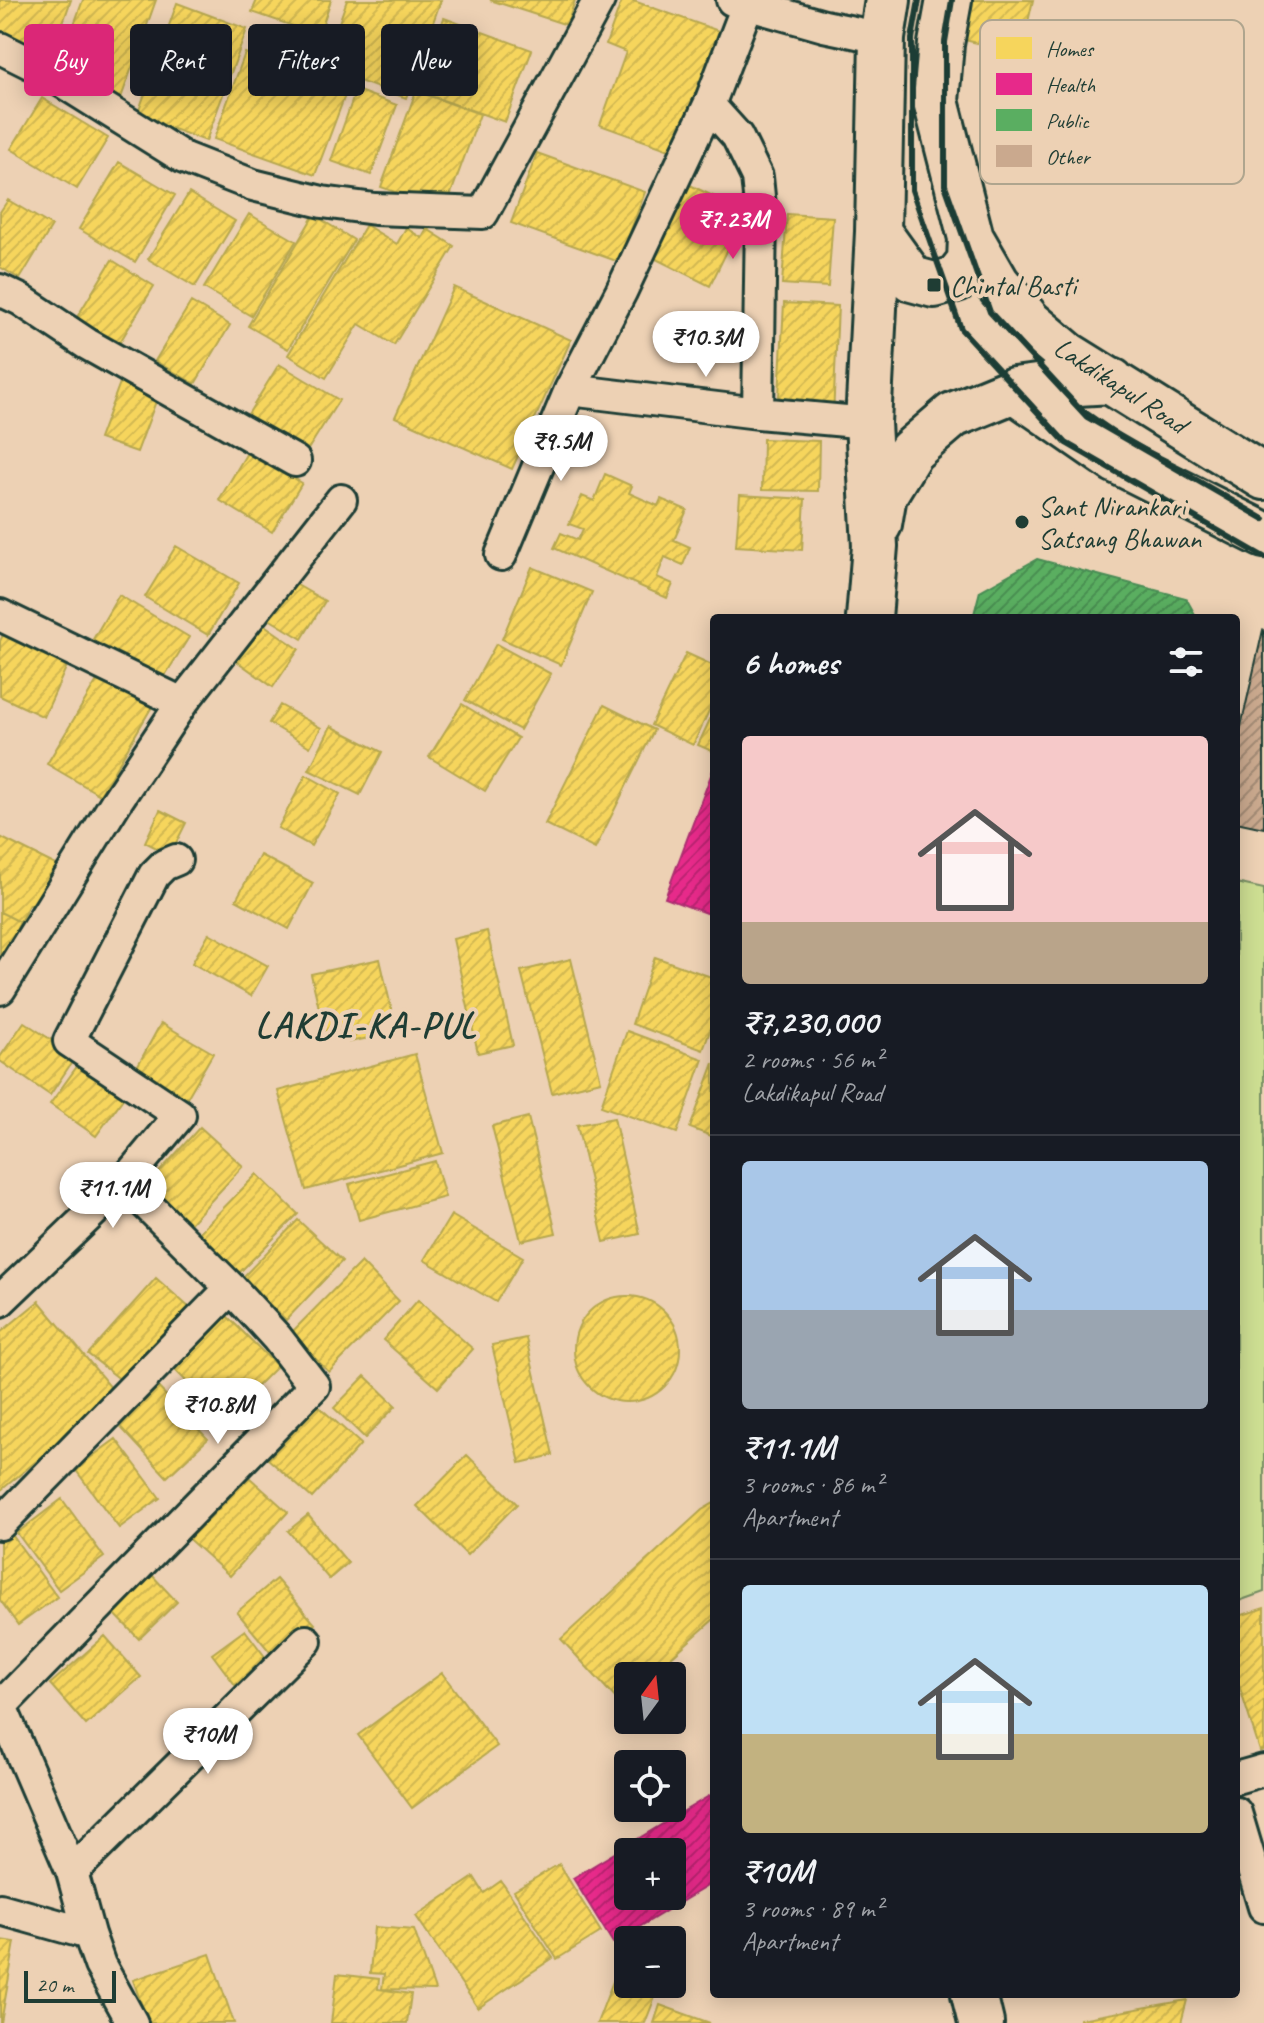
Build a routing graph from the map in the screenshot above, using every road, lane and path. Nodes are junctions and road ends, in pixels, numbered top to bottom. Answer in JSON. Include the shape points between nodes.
{"nodes":[{"id":1,"x":599,"y":0,"type":"edge"},
{"id":2,"x":949,"y":0,"type":"edge"},
{"id":3,"x":740,"y":3,"type":"edge"},
{"id":4,"x":885,"y":19,"type":"edge"},
{"id":5,"x":0,"y":48,"type":"edge"},
{"id":6,"x":709,"y":105,"type":"junction"},
{"id":7,"x":878,"y":232,"type":"junction"},
{"id":8,"x":971,"y":238,"type":"junction"},
{"id":9,"x":0,"y":290,"type":"edge"},
{"id":10,"x":1112,"y":381,"type":"junction"},
{"id":11,"x":570,"y":390,"type":"junction"},
{"id":12,"x":1014,"y":390,"type":"junction"},
{"id":13,"x":758,"y":413,"type":"junction"},
{"id":14,"x":868,"y":423,"type":"junction"},
{"id":15,"x":295,"y":461,"type":"dead end"},
{"id":16,"x":1264,"y":477,"type":"edge"},
{"id":17,"x":341,"y":500,"type":"dead end"},
{"id":18,"x":1264,"y":535,"type":"edge"},
{"id":19,"x":875,"y":546,"type":"junction"},
{"id":20,"x":501,"y":555,"type":"dead end"},
{"id":21,"x":869,"y":614,"type":"edge"},
{"id":22,"x":0,"y":615,"type":"edge"},
{"id":23,"x":182,"y":703,"type":"junction"},
{"id":24,"x":176,"y":860,"type":"dead end"},
{"id":25,"x":0,"y":989,"type":"edge"},
{"id":26,"x":124,"y":1182,"type":"junction"},
{"id":27,"x":231,"y":1288,"type":"junction"},
{"id":28,"x":0,"y":1301,"type":"edge"},
{"id":29,"x":0,"y":1524,"type":"edge"},
{"id":30,"x":306,"y":1641,"type":"dead end"},
{"id":31,"x":0,"y":1705,"type":"edge"},
{"id":32,"x":1264,"y":1755,"type":"edge"},
{"id":33,"x":1240,"y":1761,"type":"edge"},
{"id":34,"x":1264,"y":1770,"type":"edge"},
{"id":35,"x":1240,"y":1777,"type":"edge"},
{"id":36,"x":1240,"y":1826,"type":"edge"},
{"id":37,"x":72,"y":1872,"type":"junction"},
{"id":38,"x":1264,"y":1907,"type":"edge"},
{"id":39,"x":0,"y":1909,"type":"edge"},
{"id":40,"x":89,"y":1934,"type":"junction"},
{"id":41,"x":975,"y":1998,"type":"edge"},
{"id":42,"x":132,"y":2023,"type":"edge"},
{"id":43,"x":981,"y":2023,"type":"edge"}],
"edges":[{"from":1,"to":5,"type":"street","via":[[483,213],[375,209],[253,185],[184,158]]},
{"from":2,"to":8,"type":"highway","name":"Lakdikapul Road","via":[[936,101]]},
{"from":3,"to":4,"type":"street","via":[[824,26]]},
{"from":3,"to":6,"type":"street"},
{"from":4,"to":7,"type":"highway"},
{"from":6,"to":11,"type":"street"},
{"from":6,"to":13,"type":"street","via":[[737,136],[757,177]]},
{"from":7,"to":8,"type":"highway","via":[[912,279],[934,285],[956,279],[970,261]]},
{"from":7,"to":14,"type":"highway"},
{"from":8,"to":10,"type":"highway","name":"Lakdikapul Road","via":[[997,283],[1029,322],[1068,355]]},
{"from":9,"to":15,"type":"street"},
{"from":10,"to":12,"type":"highway"},
{"from":10,"to":16,"type":"highway","name":"Lakdikapul Road"},
{"from":11,"to":13,"type":"street"},
{"from":11,"to":20,"type":"street"},
{"from":12,"to":18,"type":"highway","via":[[1115,460]]},
{"from":12,"to":19,"type":"highway","via":[[953,415],[911,451],[884,495]]},
{"from":13,"to":14,"type":"street"},
{"from":14,"to":19,"type":"highway"},
{"from":17,"to":23,"type":"street"},
{"from":19,"to":21,"type":"highway"},
{"from":22,"to":23,"type":"street"},
{"from":23,"to":25,"type":"street"},
{"from":24,"to":26,"type":"street","via":[[154,875],[69,1041],[180,1115]]},
{"from":26,"to":27,"type":"street"},
{"from":26,"to":28,"type":"street"},
{"from":27,"to":29,"type":"street"},
{"from":27,"to":31,"type":"street","via":[[314,1386]]},
{"from":30,"to":37,"type":"street"},
{"from":31,"to":37,"type":"street"},
{"from":32,"to":33,"type":"street"},
{"from":34,"to":35,"type":"street"},
{"from":36,"to":38,"type":"street"},
{"from":37,"to":40,"type":"street"},
{"from":39,"to":40,"type":"street"},
{"from":40,"to":42,"type":"street"},
{"from":41,"to":43,"type":"highway"}]}
